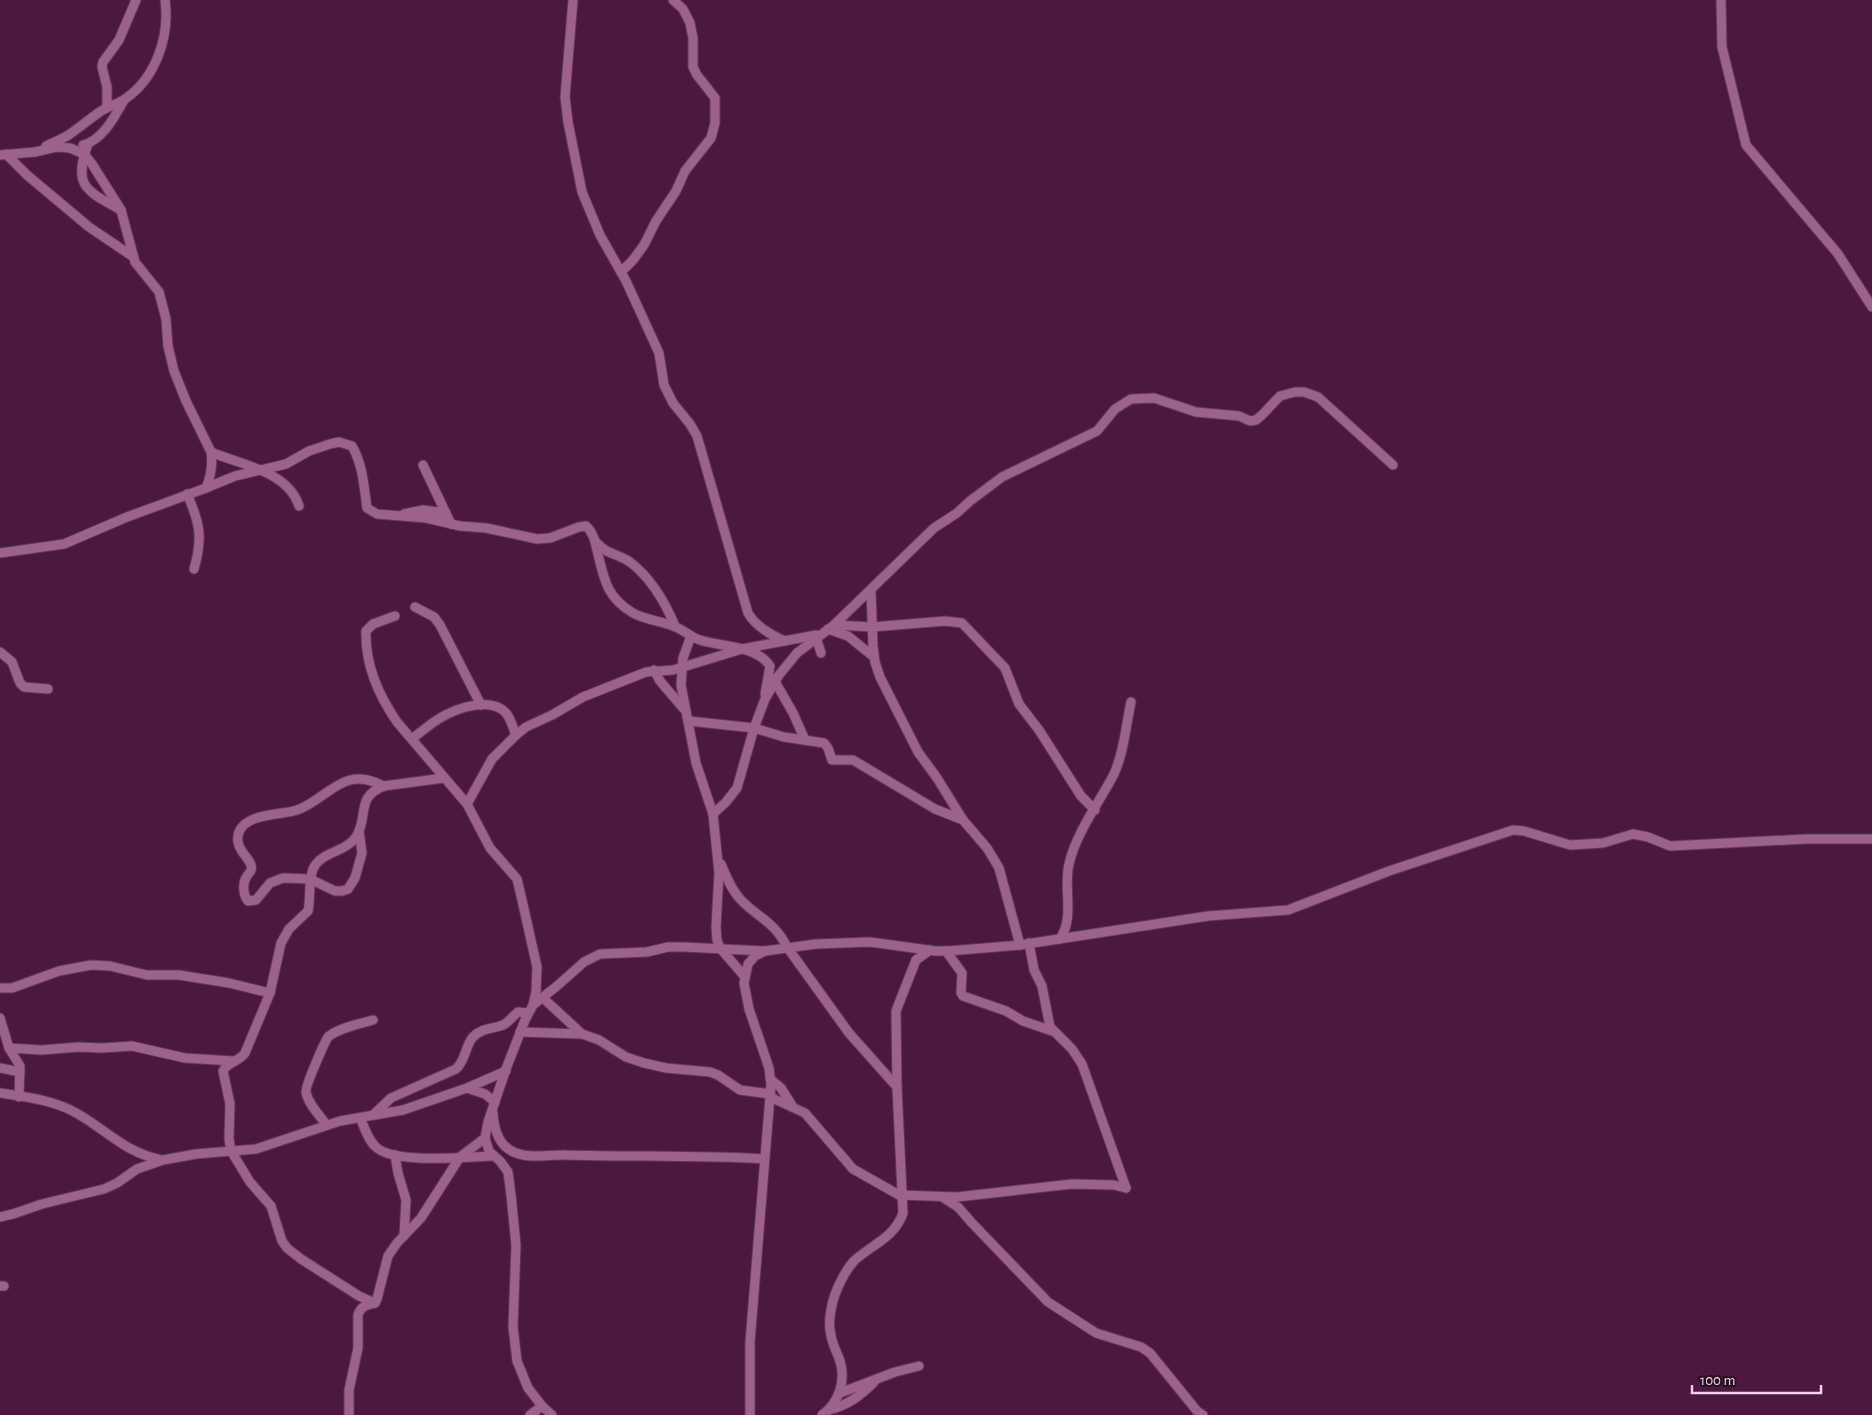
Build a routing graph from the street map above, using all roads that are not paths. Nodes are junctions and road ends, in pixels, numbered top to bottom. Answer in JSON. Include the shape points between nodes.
{"nodes":[{"id":1,"x":136,"y":0,"type":"edge"},
{"id":2,"x":165,"y":0,"type":"edge"},
{"id":3,"x":573,"y":0,"type":"edge"},
{"id":4,"x":673,"y":0,"type":"edge"},
{"id":5,"x":1721,"y":0,"type":"edge"},
{"id":6,"x":124,"y":100,"type":"junction"},
{"id":7,"x":107,"y":107,"type":"junction"},
{"id":8,"x":88,"y":144,"type":"junction"},
{"id":9,"x":70,"y":148,"type":"junction"},
{"id":10,"x":35,"y":152,"type":"junction"},
{"id":11,"x":3,"y":154,"type":"edge"},
{"id":12,"x":84,"y":154,"type":"junction"},
{"id":13,"x":121,"y":210,"type":"junction"},
{"id":14,"x":132,"y":256,"type":"junction"},
{"id":15,"x":621,"y":272,"type":"junction"},
{"id":16,"x":1872,"y":307,"type":"edge"},
{"id":17,"x":211,"y":452,"type":"junction"},
{"id":18,"x":423,"y":465,"type":"dead end"},
{"id":19,"x":1393,"y":465,"type":"dead end"},
{"id":20,"x":260,"y":470,"type":"junction"},
{"id":21,"x":206,"y":488,"type":"junction"},
{"id":22,"x":187,"y":494,"type":"junction"},
{"id":23,"x":299,"y":506,"type":"dead end"},
{"id":24,"x":446,"y":513,"type":"junction"},
{"id":25,"x":399,"y":516,"type":"junction"},
{"id":26,"x":451,"y":524,"type":"junction"},
{"id":27,"x":594,"y":539,"type":"junction"},
{"id":28,"x":0,"y":553,"type":"edge"},
{"id":29,"x":194,"y":569,"type":"dead end"},
{"id":30,"x":870,"y":591,"type":"junction"},
{"id":31,"x":415,"y":607,"type":"dead end"},
{"id":32,"x":395,"y":616,"type":"dead end"},
{"id":33,"x":676,"y":626,"type":"junction"},
{"id":34,"x":831,"y":627,"type":"junction"},
{"id":35,"x":872,"y":627,"type":"junction"},
{"id":36,"x":769,"y":634,"type":"junction"},
{"id":37,"x":691,"y":636,"type":"junction"},
{"id":38,"x":817,"y":636,"type":"junction"},
{"id":39,"x":785,"y":641,"type":"junction"},
{"id":40,"x":770,"y":644,"type":"junction"},
{"id":41,"x":742,"y":649,"type":"junction"},
{"id":42,"x":0,"y":652,"type":"edge"},
{"id":43,"x":821,"y":652,"type":"dead end"},
{"id":44,"x":874,"y":657,"type":"junction"},
{"id":45,"x":682,"y":666,"type":"junction"},
{"id":46,"x":770,"y":666,"type":"junction"},
{"id":47,"x":654,"y":670,"type":"junction"},
{"id":48,"x":774,"y":682,"type":"junction"},
{"id":49,"x":48,"y":689,"type":"dead end"},
{"id":50,"x":765,"y":699,"type":"junction"},
{"id":51,"x":1131,"y":702,"type":"dead end"},
{"id":52,"x":482,"y":705,"type":"junction"},
{"id":53,"x":685,"y":710,"type":"junction"},
{"id":54,"x":693,"y":722,"type":"junction"},
{"id":55,"x":754,"y":728,"type":"junction"},
{"id":56,"x":516,"y":735,"type":"junction"},
{"id":57,"x":412,"y":739,"type":"junction"},
{"id":58,"x":805,"y":740,"type":"junction"},
{"id":59,"x":444,"y":778,"type":"junction"},
{"id":60,"x":384,"y":786,"type":"junction"},
{"id":61,"x":467,"y":804,"type":"junction"},
{"id":62,"x":1095,"y":810,"type":"junction"},
{"id":63,"x":713,"y":814,"type":"junction"},
{"id":64,"x":963,"y":820,"type":"junction"},
{"id":65,"x":359,"y":830,"type":"junction"},
{"id":66,"x":1872,"y":839,"type":"edge"},
{"id":67,"x":717,"y":857,"type":"junction"},
{"id":68,"x":310,"y":879,"type":"junction"},
{"id":69,"x":1060,"y":939,"type":"junction"},
{"id":70,"x":1025,"y":944,"type":"junction"},
{"id":71,"x":787,"y":947,"type":"junction"},
{"id":72,"x":720,"y":948,"type":"junction"},
{"id":73,"x":930,"y":950,"type":"junction"},
{"id":74,"x":765,"y":951,"type":"junction"},
{"id":75,"x":946,"y":951,"type":"junction"},
{"id":76,"x":744,"y":977,"type":"junction"},
{"id":77,"x":0,"y":988,"type":"edge"},
{"id":78,"x":270,"y":993,"type":"junction"},
{"id":79,"x":543,"y":998,"type":"junction"},
{"id":80,"x":530,"y":1009,"type":"junction"},
{"id":81,"x":0,"y":1018,"type":"edge"},
{"id":82,"x":373,"y":1020,"type":"dead end"},
{"id":83,"x":1052,"y":1030,"type":"junction"},
{"id":84,"x":520,"y":1032,"type":"junction"},
{"id":85,"x":582,"y":1034,"type":"junction"},
{"id":86,"x":9,"y":1048,"type":"junction"},
{"id":87,"x":210,"y":1060,"type":"junction"},
{"id":88,"x":238,"y":1061,"type":"junction"},
{"id":89,"x":0,"y":1068,"type":"edge"},
{"id":90,"x":506,"y":1071,"type":"junction"},
{"id":91,"x":20,"y":1072,"type":"junction"},
{"id":92,"x":223,"y":1074,"type":"junction"},
{"id":93,"x":770,"y":1079,"type":"junction"},
{"id":94,"x":897,"y":1087,"type":"junction"},
{"id":95,"x":467,"y":1088,"type":"junction"},
{"id":96,"x":0,"y":1093,"type":"edge"},
{"id":97,"x":770,"y":1095,"type":"junction"},
{"id":98,"x":19,"y":1097,"type":"junction"},
{"id":99,"x":494,"y":1106,"type":"junction"},
{"id":100,"x":793,"y":1107,"type":"junction"},
{"id":101,"x":373,"y":1116,"type":"junction"},
{"id":102,"x":360,"y":1118,"type":"junction"},
{"id":103,"x":326,"y":1125,"type":"junction"},
{"id":104,"x":485,"y":1138,"type":"junction"},
{"id":105,"x":231,"y":1151,"type":"junction"},
{"id":106,"x":395,"y":1155,"type":"junction"},
{"id":107,"x":492,"y":1156,"type":"junction"},
{"id":108,"x":460,"y":1157,"type":"junction"},
{"id":109,"x":764,"y":1159,"type":"junction"},
{"id":110,"x":162,"y":1160,"type":"junction"},
{"id":111,"x":903,"y":1196,"type":"junction"},
{"id":112,"x":941,"y":1197,"type":"junction"},
{"id":113,"x":0,"y":1217,"type":"edge"},
{"id":114,"x":404,"y":1236,"type":"junction"},
{"id":115,"x":375,"y":1303,"type":"junction"},
{"id":116,"x":919,"y":1366,"type":"dead end"},
{"id":117,"x":878,"y":1378,"type":"junction"},
{"id":118,"x":840,"y":1393,"type":"junction"},
{"id":119,"x":542,"y":1406,"type":"junction"},
{"id":120,"x":825,"y":1413,"type":"edge"},
{"id":121,"x":349,"y":1415,"type":"edge"},
{"id":122,"x":530,"y":1415,"type":"edge"},
{"id":123,"x":552,"y":1415,"type":"edge"},
{"id":124,"x":750,"y":1415,"type":"edge"},
{"id":125,"x":1203,"y":1415,"type":"edge"}],
"edges":[{"from":1,"to":7,"type":"street","via":[[119,40],[103,62]]},
{"from":2,"to":6,"type":"street","via":[[166,25],[155,65],[144,83]]},
{"from":3,"to":15,"type":"street","via":[[566,81],[569,128],[582,192],[600,235]]},
{"from":4,"to":15,"type":"street","via":[[683,9],[690,23],[694,71],[715,98],[714,130],[685,171],[644,245]]},
{"from":5,"to":16,"type":"street","via":[[1722,46],[1746,145],[1838,254]]},
{"from":6,"to":7,"type":"street"},
{"from":6,"to":8,"type":"street","via":[[110,124]]},
{"from":7,"to":10,"type":"street","via":[[70,134]]},
{"from":8,"to":9,"type":"street"},
{"from":8,"to":12,"type":"street"},
{"from":9,"to":10,"type":"street"},
{"from":9,"to":12,"type":"street"},
{"from":10,"to":11,"type":"street"},
{"from":11,"to":14,"type":"street","via":[[89,227]]},
{"from":12,"to":13,"type":"street"},
{"from":12,"to":13,"type":"street","via":[[81,178],[88,188]]},
{"from":13,"to":14,"type":"street"},
{"from":14,"to":17,"type":"street","via":[[159,292],[174,371]]},
{"from":15,"to":36,"type":"street","via":[[659,353],[664,385],[696,436],[748,613]]},
{"from":17,"to":20,"type":"street"},
{"from":17,"to":21,"type":"street","via":[[210,478]]},
{"from":18,"to":24,"type":"street"},
{"from":19,"to":30,"type":"street","via":[[1310,393],[1280,396],[1256,420],[1196,412],[1154,398],[1131,400],[1115,409],[1097,431],[1002,477],[928,533]]},
{"from":20,"to":21,"type":"street"},
{"from":20,"to":23,"type":"street","via":[[292,491]]},
{"from":20,"to":25,"type":"street","via":[[286,464],[330,444],[346,442],[352,446],[358,460],[366,508],[378,514]]},
{"from":21,"to":22,"type":"street"},
{"from":22,"to":28,"type":"street","via":[[64,544]]},
{"from":22,"to":29,"type":"street","via":[[197,516],[200,536]]},
{"from":24,"to":25,"type":"street","via":[[414,510]]},
{"from":24,"to":26,"type":"street"},
{"from":25,"to":26,"type":"street"},
{"from":26,"to":27,"type":"street","via":[[537,539],[586,526]]},
{"from":27,"to":33,"type":"street","via":[[606,552],[628,561],[643,573]]},
{"from":27,"to":33,"type":"street","via":[[603,576],[617,601],[635,614]]},
{"from":30,"to":34,"type":"street"},
{"from":30,"to":35,"type":"street"},
{"from":31,"to":52,"type":"street","via":[[434,617],[440,625]]},
{"from":32,"to":57,"type":"street","via":[[367,628],[366,646],[379,691]]},
{"from":33,"to":37,"type":"street"},
{"from":34,"to":35,"type":"street"},
{"from":34,"to":38,"type":"street"},
{"from":34,"to":44,"type":"street"},
{"from":35,"to":44,"type":"street"},
{"from":35,"to":62,"type":"street","via":[[945,621],[960,622],[966,626],[1005,668],[1019,704],[1081,796]]},
{"from":36,"to":39,"type":"street"},
{"from":36,"to":40,"type":"street"},
{"from":37,"to":41,"type":"street"},
{"from":37,"to":45,"type":"street"},
{"from":38,"to":39,"type":"street"},
{"from":38,"to":43,"type":"street"},
{"from":38,"to":48,"type":"street","via":[[797,653]]},
{"from":39,"to":40,"type":"street"},
{"from":40,"to":41,"type":"street"},
{"from":40,"to":46,"type":"street"},
{"from":41,"to":45,"type":"street"},
{"from":41,"to":46,"type":"street","via":[[766,660]]},
{"from":42,"to":49,"type":"street","via":[[12,662],[24,687]]},
{"from":44,"to":64,"type":"street","via":[[880,677],[918,752]]},
{"from":45,"to":47,"type":"street"},
{"from":45,"to":53,"type":"street"},
{"from":46,"to":48,"type":"street"},
{"from":46,"to":50,"type":"street"},
{"from":47,"to":53,"type":"street"},
{"from":47,"to":56,"type":"street","via":[[584,697]]},
{"from":48,"to":50,"type":"street"},
{"from":48,"to":58,"type":"street"},
{"from":50,"to":55,"type":"street"},
{"from":51,"to":62,"type":"street","via":[[1116,768]]},
{"from":52,"to":56,"type":"street","via":[[497,706],[512,723]]},
{"from":52,"to":57,"type":"street","via":[[449,713]]},
{"from":53,"to":54,"type":"street"},
{"from":54,"to":55,"type":"street"},
{"from":54,"to":63,"type":"street","via":[[696,763]]},
{"from":55,"to":58,"type":"street"},
{"from":55,"to":63,"type":"street","via":[[737,788]]},
{"from":56,"to":61,"type":"street","via":[[492,759]]},
{"from":57,"to":59,"type":"street"},
{"from":58,"to":64,"type":"street","via":[[824,743],[832,760],[853,760],[935,809]]},
{"from":59,"to":60,"type":"street"},
{"from":59,"to":61,"type":"street"},
{"from":60,"to":65,"type":"street","via":[[375,789],[366,801]]},
{"from":60,"to":68,"type":"street","via":[[369,780],[350,780],[302,808],[266,815],[242,828],[239,833],[241,852],[252,865],[244,881],[248,901],[256,900],[276,880]]},
{"from":61,"to":80,"type":"street","via":[[490,848],[517,879],[537,967],[537,983]]},
{"from":62,"to":69,"type":"street","via":[[1074,847],[1069,865],[1067,925]]},
{"from":63,"to":67,"type":"street"},
{"from":64,"to":70,"type":"street","via":[[999,868]]},
{"from":65,"to":68,"type":"street","via":[[350,843],[318,861]]},
{"from":65,"to":68,"type":"street","via":[[362,853],[355,878],[348,888],[335,891]]},
{"from":66,"to":69,"type":"street","via":[[1670,846],[1633,834],[1603,842],[1570,845],[1513,830],[1288,910],[1217,915]]},
{"from":67,"to":71,"type":"street","via":[[735,893],[780,933]]},
{"from":67,"to":72,"type":"street","via":[[716,926]]},
{"from":68,"to":78,"type":"street","via":[[308,911],[289,929],[281,943]]},
{"from":69,"to":70,"type":"street"},
{"from":70,"to":75,"type":"street"},
{"from":70,"to":83,"type":"street","via":[[1042,986]]},
{"from":71,"to":73,"type":"street","via":[[870,942]]},
{"from":71,"to":74,"type":"street"},
{"from":71,"to":94,"type":"street","via":[[849,1033]]},
{"from":72,"to":74,"type":"street"},
{"from":72,"to":76,"type":"street"},
{"from":72,"to":79,"type":"street","via":[[668,947],[647,952],[598,955],[584,962]]},
{"from":73,"to":75,"type":"street"},
{"from":73,"to":94,"type":"street","via":[[916,960],[896,1009]]},
{"from":74,"to":76,"type":"street","via":[[748,964]]},
{"from":75,"to":83,"type":"street","via":[[962,972],[961,992],[964,996]]},
{"from":76,"to":93,"type":"street"},
{"from":77,"to":78,"type":"street","via":[[12,988],[59,971],[91,965],[147,975],[179,975]]},
{"from":78,"to":88,"type":"street","via":[[245,1054]]},
{"from":79,"to":80,"type":"street"},
{"from":79,"to":85,"type":"street"},
{"from":80,"to":84,"type":"street"},
{"from":80,"to":101,"type":"street","via":[[518,1012],[503,1025],[480,1031],[470,1042],[456,1069],[391,1098]]},
{"from":81,"to":86,"type":"street"},
{"from":82,"to":103,"type":"street","via":[[336,1032],[322,1046],[306,1093]]},
{"from":83,"to":112,"type":"street","via":[[1082,1064],[1126,1188],[1072,1184]]},
{"from":84,"to":85,"type":"street"},
{"from":84,"to":90,"type":"street"},
{"from":85,"to":97,"type":"street","via":[[630,1059],[666,1068],[710,1072],[740,1090]]},
{"from":86,"to":87,"type":"street","via":[[132,1046],[179,1057]]},
{"from":86,"to":91,"type":"street"},
{"from":87,"to":88,"type":"street"},
{"from":87,"to":92,"type":"street"},
{"from":88,"to":92,"type":"street","via":[[227,1065]]},
{"from":89,"to":91,"type":"street"},
{"from":90,"to":95,"type":"street"},
{"from":90,"to":99,"type":"street"},
{"from":91,"to":98,"type":"street"},
{"from":92,"to":105,"type":"street","via":[[230,1104]]},
{"from":93,"to":97,"type":"street"},
{"from":93,"to":100,"type":"street","via":[[782,1088]]},
{"from":94,"to":111,"type":"street"},
{"from":95,"to":99,"type":"street","via":[[485,1094]]},
{"from":95,"to":101,"type":"street","via":[[403,1110]]},
{"from":96,"to":98,"type":"street"},
{"from":97,"to":100,"type":"street"},
{"from":97,"to":109,"type":"street"},
{"from":98,"to":110,"type":"street","via":[[68,1108],[126,1147]]},
{"from":99,"to":104,"type":"street"},
{"from":99,"to":109,"type":"street","via":[[494,1125],[502,1143],[516,1153],[530,1156]]},
{"from":100,"to":111,"type":"street","via":[[806,1115],[853,1170]]},
{"from":101,"to":102,"type":"street"},
{"from":102,"to":103,"type":"street"},
{"from":102,"to":106,"type":"street","via":[[371,1142]]},
{"from":103,"to":105,"type":"street","via":[[256,1149]]},
{"from":104,"to":107,"type":"street"},
{"from":104,"to":108,"type":"street"},
{"from":105,"to":110,"type":"street"},
{"from":105,"to":115,"type":"street","via":[[250,1182],[271,1206],[287,1248],[347,1289]]},
{"from":106,"to":108,"type":"street"},
{"from":106,"to":114,"type":"street","via":[[406,1200]]},
{"from":107,"to":108,"type":"street"},
{"from":107,"to":119,"type":"street","via":[[508,1172],[511,1195],[516,1245],[513,1327],[517,1360],[528,1388]]},
{"from":108,"to":114,"type":"street","via":[[421,1218]]},
{"from":109,"to":124,"type":"street","via":[[750,1339]]},
{"from":110,"to":113,"type":"street","via":[[137,1169],[112,1186]]},
{"from":111,"to":112,"type":"street"},
{"from":111,"to":118,"type":"street","via":[[904,1213],[897,1228],[853,1262],[833,1300],[830,1330],[842,1371]]},
{"from":112,"to":125,"type":"street","via":[[958,1207],[1048,1302],[1096,1333],[1141,1347],[1150,1353]]},
{"from":114,"to":115,"type":"street","via":[[388,1256]]},
{"from":115,"to":121,"type":"street","via":[[362,1307],[358,1315],[358,1348],[349,1390]]},
{"from":116,"to":117,"type":"street"},
{"from":117,"to":118,"type":"street"},
{"from":117,"to":120,"type":"street","via":[[858,1397]]},
{"from":118,"to":120,"type":"street"},
{"from":119,"to":122,"type":"street"},
{"from":119,"to":123,"type":"street"}]}
